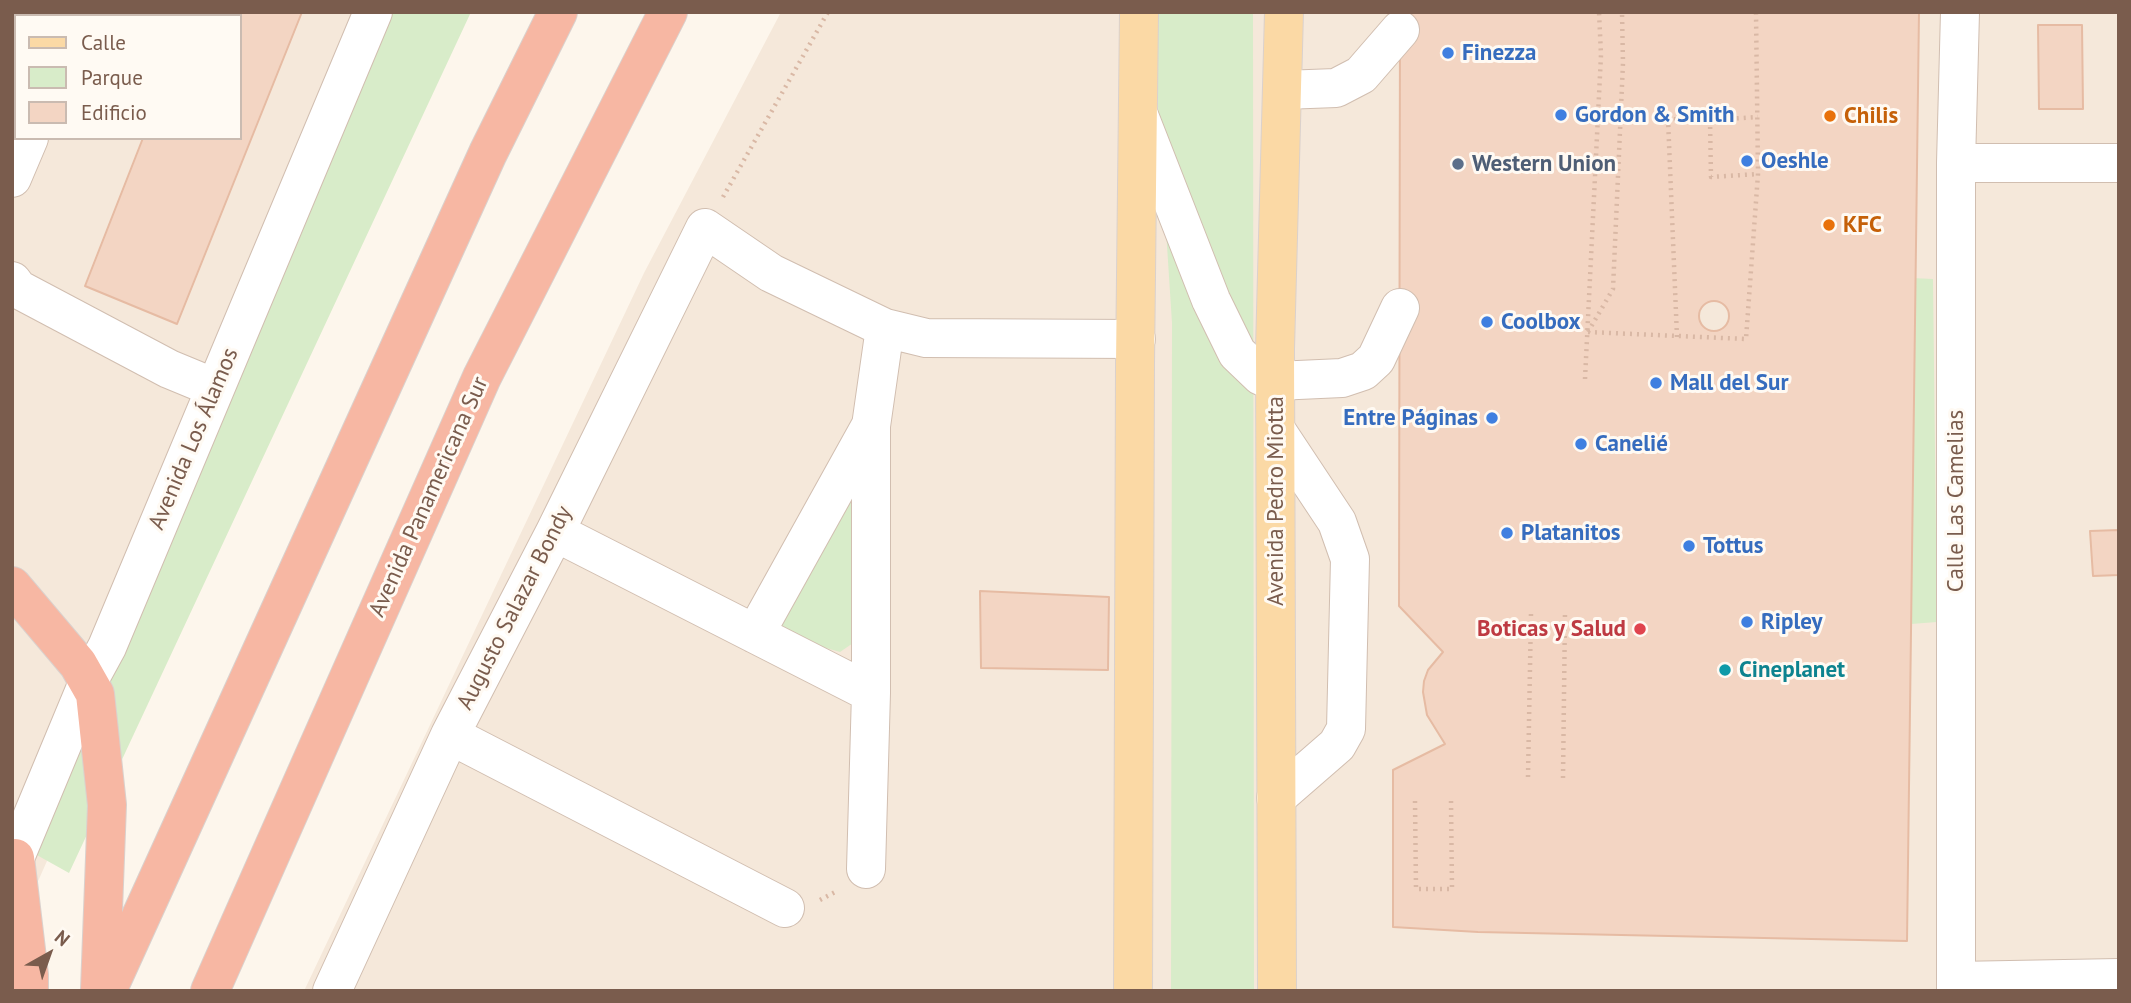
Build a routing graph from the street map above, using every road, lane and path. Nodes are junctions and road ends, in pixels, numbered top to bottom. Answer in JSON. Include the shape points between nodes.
{"nodes":[{"id":1,"x":373,"y":12,"type":"edge"},
{"id":2,"x":558,"y":12,"type":"edge"},
{"id":3,"x":668,"y":12,"type":"edge"},
{"id":4,"x":828,"y":12,"type":"edge"},
{"id":5,"x":1139,"y":12,"type":"edge"},
{"id":6,"x":1284,"y":12,"type":"edge"},
{"id":7,"x":1599,"y":12,"type":"edge"},
{"id":8,"x":1622,"y":12,"type":"edge"},
{"id":9,"x":1756,"y":12,"type":"edge"},
{"id":10,"x":1960,"y":12,"type":"edge"},
{"id":11,"x":1400,"y":30,"type":"dead end"},
{"id":12,"x":1283,"y":90,"type":"junction"},
{"id":13,"x":1138,"y":113,"type":"junction"},
{"id":14,"x":1758,"y":117,"type":"junction"},
{"id":15,"x":1710,"y":120,"type":"junction"},
{"id":16,"x":28,"y":140,"type":"edge"},
{"id":17,"x":1956,"y":163,"type":"junction"},
{"id":18,"x":2119,"y":163,"type":"edge"},
{"id":19,"x":1758,"y":174,"type":"junction"},
{"id":20,"x":12,"y":178,"type":"edge"},
{"id":21,"x":705,"y":228,"type":"junction"},
{"id":22,"x":12,"y":281,"type":"edge"},
{"id":23,"x":1400,"y":308,"type":"dead end"},
{"id":24,"x":885,"y":328,"type":"junction"},
{"id":25,"x":1588,"y":332,"type":"junction"},
{"id":26,"x":1677,"y":337,"type":"junction"},
{"id":27,"x":1136,"y":339,"type":"junction"},
{"id":28,"x":1585,"y":379,"type":"dead end"},
{"id":29,"x":1276,"y":381,"type":"junction"},
{"id":30,"x":215,"y":388,"type":"junction"},
{"id":31,"x":871,"y":426,"type":"junction"},
{"id":32,"x":1276,"y":430,"type":"junction"},
{"id":33,"x":555,"y":532,"type":"junction"},
{"id":34,"x":12,"y":586,"type":"edge"},
{"id":35,"x":1531,"y":612,"type":"dead end"},
{"id":36,"x":1565,"y":613,"type":"dead end"},
{"id":37,"x":755,"y":634,"type":"junction"},
{"id":38,"x":89,"y":680,"type":"junction"},
{"id":39,"x":871,"y":693,"type":"junction"},
{"id":40,"x":450,"y":735,"type":"junction"},
{"id":41,"x":1528,"y":777,"type":"dead end"},
{"id":42,"x":1563,"y":778,"type":"dead end"},
{"id":43,"x":1276,"y":797,"type":"junction"},
{"id":44,"x":1415,"y":801,"type":"dead end"},
{"id":45,"x":1451,"y":801,"type":"dead end"},
{"id":46,"x":13,"y":860,"type":"edge"},
{"id":47,"x":866,"y":869,"type":"joint"},
{"id":48,"x":785,"y":908,"type":"joint"},
{"id":49,"x":2119,"y":978,"type":"edge"},
{"id":50,"x":1956,"y":986,"type":"edge"},
{"id":51,"x":29,"y":991,"type":"edge"},
{"id":52,"x":100,"y":991,"type":"edge"},
{"id":53,"x":107,"y":991,"type":"edge"},
{"id":54,"x":211,"y":991,"type":"edge"},
{"id":55,"x":332,"y":991,"type":"edge"},
{"id":56,"x":1133,"y":991,"type":"edge"},
{"id":57,"x":1277,"y":991,"type":"edge"}],
"edges":[{"from":1,"to":30,"type":"street","name":"Avenida Los Álamos"},
{"from":2,"to":53,"type":"highway","via":[[488,153]]},
{"from":3,"to":54,"type":"highway","name":"Avenida Panamericana Sur","via":[[482,377]]},
{"from":4,"to":21,"type":"path"},
{"from":5,"to":13,"type":"main road"},
{"from":6,"to":12,"type":"main road","name":"Avenida Pedro Miotta"},
{"from":7,"to":25,"type":"path"},
{"from":8,"to":25,"type":"path","via":[[1613,289]]},
{"from":9,"to":14,"type":"path"},
{"from":10,"to":17,"type":"street","name":"Calle Las Camelias"},
{"from":11,"to":12,"type":"street","via":[[1361,75],[1336,88]]},
{"from":12,"to":29,"type":"main road","name":"Avenida Pedro Miotta"},
{"from":13,"to":27,"type":"main road"},
{"from":13,"to":29,"type":"street","via":[[1211,300],[1237,353],[1261,376]]},
{"from":14,"to":15,"type":"path"},
{"from":14,"to":19,"type":"path"},
{"from":15,"to":19,"type":"path","via":[[1711,177]]},
{"from":15,"to":26,"type":"path","via":[[1668,119]]},
{"from":16,"to":20,"type":"street"},
{"from":17,"to":18,"type":"street"},
{"from":17,"to":50,"type":"street","name":"Calle Las Camelias"},
{"from":19,"to":26,"type":"path","via":[[1746,339]]},
{"from":21,"to":24,"type":"street","via":[[771,273]]},
{"from":21,"to":33,"type":"street","name":"Augusto Salazar Bondy"},
{"from":22,"to":30,"type":"street","via":[[18,289],[134,351]]},
{"from":23,"to":29,"type":"street","via":[[1376,359],[1363,371],[1342,378]]},
{"from":24,"to":27,"type":"street","via":[[926,338]]},
{"from":24,"to":31,"type":"street"},
{"from":25,"to":26,"type":"path"},
{"from":25,"to":28,"type":"path"},
{"from":27,"to":56,"type":"main road"},
{"from":29,"to":32,"type":"main road","name":"Avenida Pedro Miotta"},
{"from":30,"to":38,"type":"street","name":"Avenida Los Álamos"},
{"from":31,"to":37,"type":"street"},
{"from":31,"to":39,"type":"street"},
{"from":32,"to":43,"type":"main road","name":"Avenida Pedro Miotta"},
{"from":32,"to":43,"type":"street","via":[[1337,522],[1350,559],[1346,729],[1337,745]]},
{"from":33,"to":37,"type":"street"},
{"from":33,"to":40,"type":"street","name":"Augusto Salazar Bondy"},
{"from":34,"to":38,"type":"highway"},
{"from":35,"to":41,"type":"path"},
{"from":36,"to":42,"type":"path"},
{"from":37,"to":39,"type":"street"},
{"from":38,"to":46,"type":"street","name":"Avenida Los Álamos"},
{"from":38,"to":52,"type":"highway","via":[[95,694],[107,805]]},
{"from":39,"to":47,"type":"street"},
{"from":40,"to":48,"type":"street"},
{"from":40,"to":55,"type":"street","name":"Augusto Salazar Bondy"},
{"from":43,"to":57,"type":"main road","name":"Avenida Pedro Miotta"},
{"from":44,"to":45,"type":"path","via":[[1416,889],[1452,889]]},
{"from":46,"to":51,"type":"highway"},
{"from":47,"to":48,"type":"path","via":[[829,897]]},
{"from":49,"to":50,"type":"street"}]}
